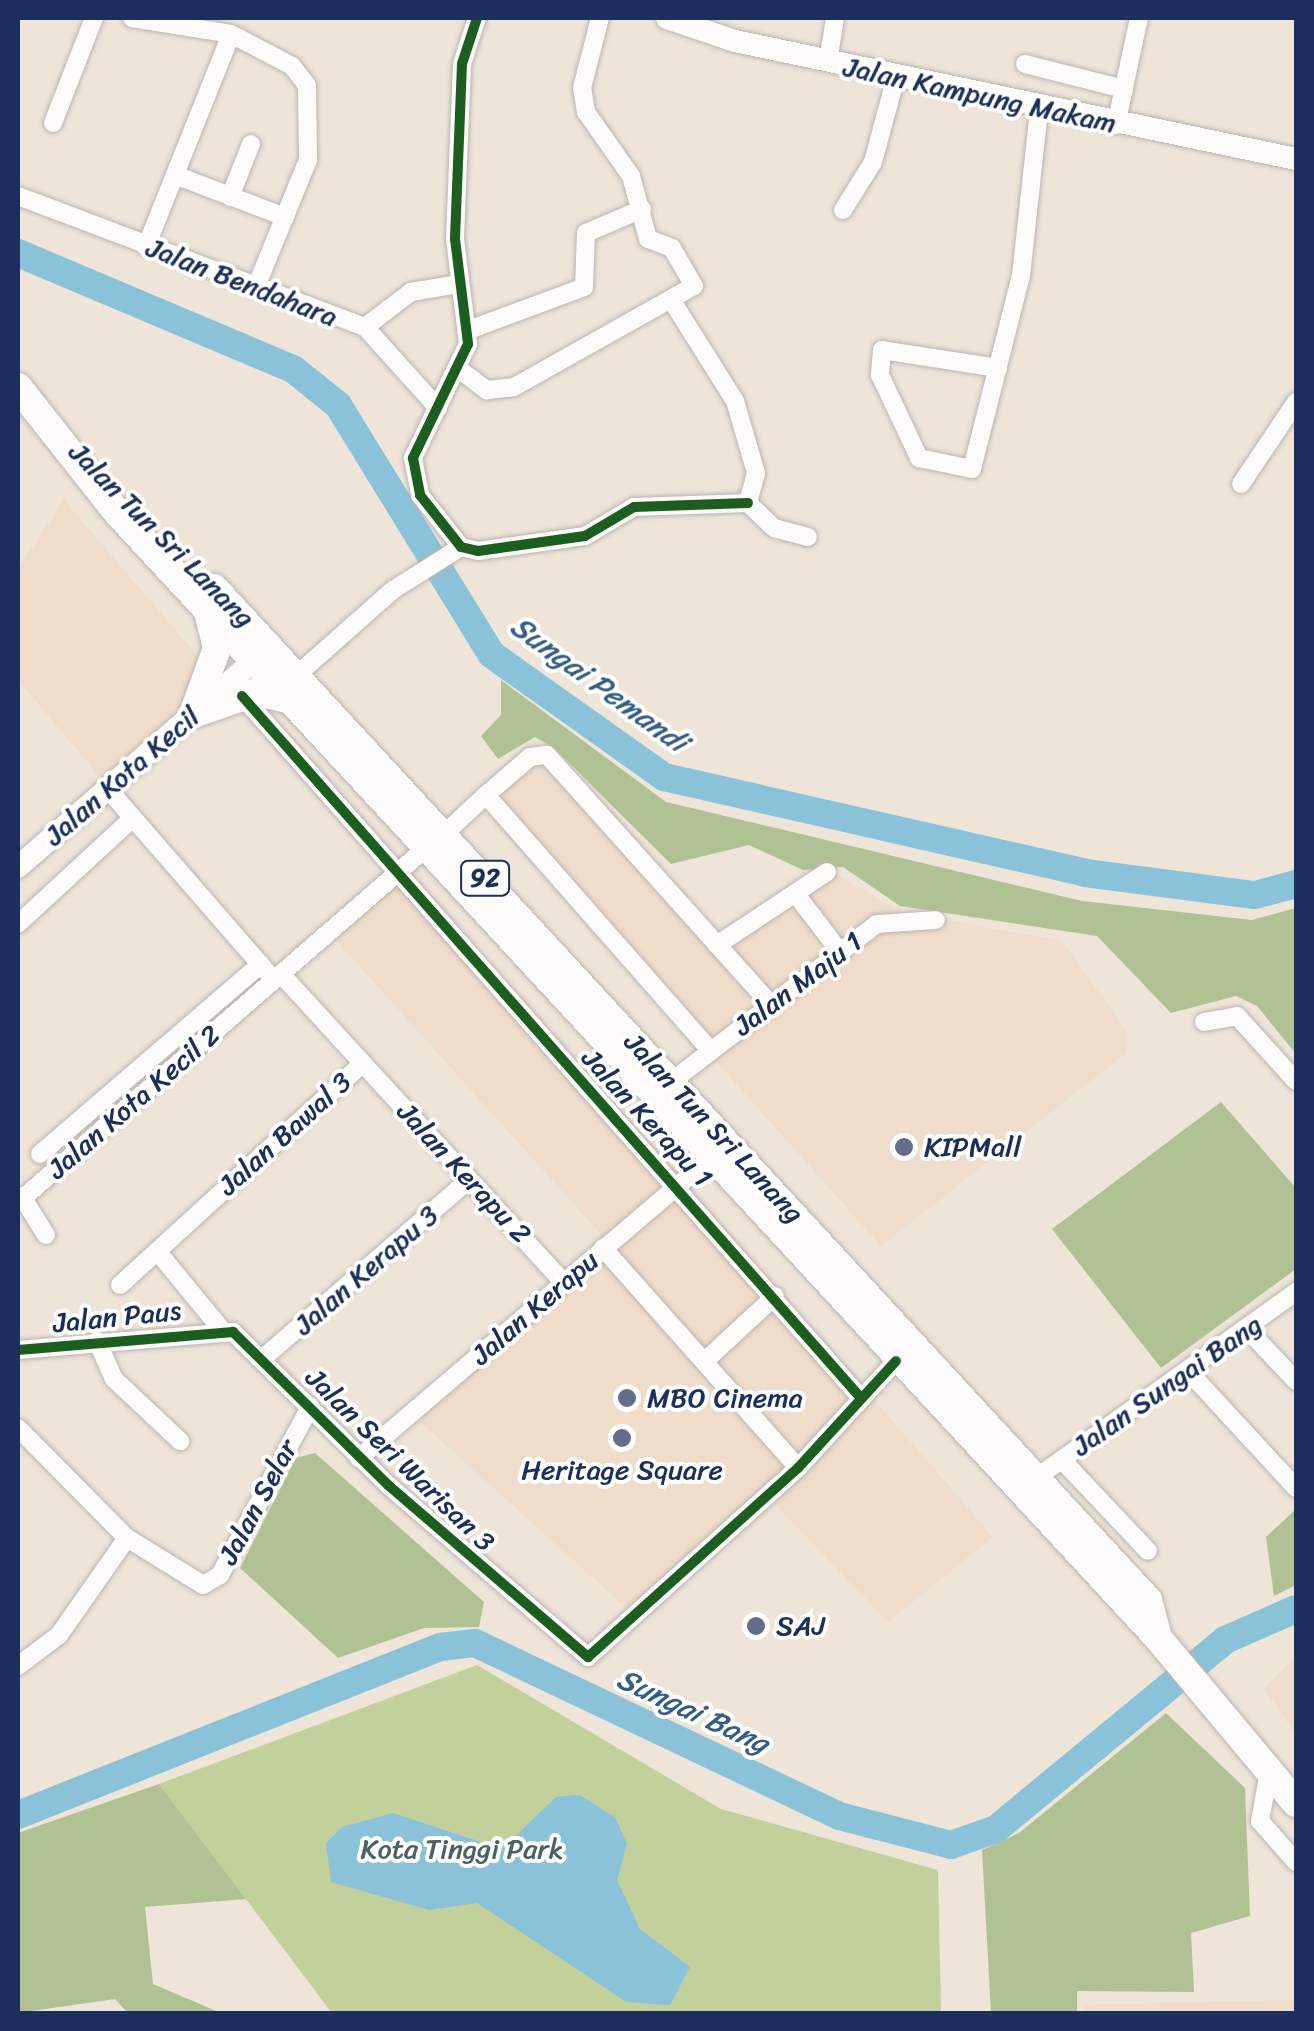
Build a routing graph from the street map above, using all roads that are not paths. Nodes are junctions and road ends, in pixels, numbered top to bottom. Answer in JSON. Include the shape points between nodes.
{"nodes":[{"id":1,"x":94,"y":18,"type":"edge"},
{"id":2,"x":132,"y":18,"type":"edge"},
{"id":3,"x":477,"y":18,"type":"edge"},
{"id":4,"x":600,"y":18,"type":"edge"},
{"id":5,"x":667,"y":18,"type":"edge"},
{"id":6,"x":835,"y":18,"type":"edge"},
{"id":7,"x":1139,"y":18,"type":"edge"},
{"id":8,"x":721,"y":27,"type":"edge"},
{"id":9,"x":231,"y":34,"type":"junction"},
{"id":10,"x":828,"y":62,"type":"junction"},
{"id":11,"x":1026,"y":64,"type":"dead end"},
{"id":12,"x":896,"y":77,"type":"junction"},
{"id":13,"x":1124,"y":89,"type":"junction"},
{"id":14,"x":1039,"y":109,"type":"junction"},
{"id":15,"x":53,"y":123,"type":"dead end"},
{"id":16,"x":1116,"y":126,"type":"junction"},
{"id":17,"x":251,"y":144,"type":"dead end"},
{"id":18,"x":1296,"y":159,"type":"edge"},
{"id":19,"x":175,"y":176,"type":"junction"},
{"id":20,"x":18,"y":196,"type":"edge"},
{"id":21,"x":230,"y":196,"type":"junction"},
{"id":22,"x":642,"y":209,"type":"junction"},
{"id":23,"x":843,"y":210,"type":"dead end"},
{"id":24,"x":285,"y":217,"type":"junction"},
{"id":25,"x":146,"y":247,"type":"junction"},
{"id":26,"x":459,"y":284,"type":"junction"},
{"id":27,"x":255,"y":289,"type":"junction"},
{"id":28,"x":672,"y":301,"type":"junction"},
{"id":29,"x":365,"y":327,"type":"junction"},
{"id":30,"x":466,"y":331,"type":"junction"},
{"id":31,"x":998,"y":368,"type":"junction"},
{"id":32,"x":460,"y":370,"type":"junction"},
{"id":33,"x":18,"y":387,"type":"edge"},
{"id":34,"x":1296,"y":402,"type":"edge"},
{"id":35,"x":438,"y":408,"type":"junction"},
{"id":36,"x":54,"y":428,"type":"junction"},
{"id":37,"x":1241,"y":484,"type":"dead end"},
{"id":38,"x":748,"y":503,"type":"junction"},
{"id":39,"x":808,"y":537,"type":"dead end"},
{"id":40,"x":455,"y":550,"type":"junction"},
{"id":41,"x":206,"y":607,"type":"junction"},
{"id":42,"x":264,"y":653,"type":"junction"},
{"id":43,"x":295,"y":687,"type":"junction"},
{"id":44,"x":242,"y":696,"type":"junction"},
{"id":45,"x":193,"y":714,"type":"junction"},
{"id":46,"x":106,"y":788,"type":"junction"},
{"id":47,"x":486,"y":796,"type":"junction"},
{"id":48,"x":133,"y":818,"type":"junction"},
{"id":49,"x":436,"y":840,"type":"junction"},
{"id":50,"x":18,"y":867,"type":"edge"},
{"id":51,"x":827,"y":872,"type":"dead end"},
{"id":52,"x":394,"y":874,"type":"junction"},
{"id":53,"x":795,"y":893,"type":"junction"},
{"id":54,"x":936,"y":920,"type":"dead end"},
{"id":55,"x":18,"y":924,"type":"edge"},
{"id":56,"x":718,"y":945,"type":"junction"},
{"id":57,"x":840,"y":952,"type":"junction"},
{"id":58,"x":260,"y":964,"type":"junction"},
{"id":59,"x":278,"y":977,"type":"junction"},
{"id":60,"x":771,"y":1005,"type":"junction"},
{"id":61,"x":1204,"y":1022,"type":"dead end"},
{"id":62,"x":712,"y":1051,"type":"junction"},
{"id":63,"x":362,"y":1064,"type":"junction"},
{"id":64,"x":1296,"y":1080,"type":"edge"},
{"id":65,"x":662,"y":1088,"type":"junction"},
{"id":66,"x":40,"y":1154,"type":"dead end"},
{"id":67,"x":710,"y":1158,"type":"junction"},
{"id":68,"x":469,"y":1180,"type":"junction"},
{"id":69,"x":680,"y":1183,"type":"junction"},
{"id":70,"x":46,"y":1235,"type":"dead end"},
{"id":71,"x":603,"y":1248,"type":"junction"},
{"id":72,"x":158,"y":1251,"type":"junction"},
{"id":73,"x":564,"y":1283,"type":"junction"},
{"id":74,"x":120,"y":1285,"type":"dead end"},
{"id":75,"x":1296,"y":1292,"type":"edge"},
{"id":76,"x":775,"y":1296,"type":"junction"},
{"id":77,"x":221,"y":1329,"type":"junction"},
{"id":78,"x":1248,"y":1329,"type":"junction"},
{"id":79,"x":97,"y":1341,"type":"junction"},
{"id":80,"x":18,"y":1350,"type":"edge"},
{"id":81,"x":262,"y":1359,"type":"junction"},
{"id":82,"x":706,"y":1360,"type":"junction"},
{"id":83,"x":896,"y":1360,"type":"junction"},
{"id":84,"x":1189,"y":1372,"type":"junction"},
{"id":85,"x":1296,"y":1380,"type":"edge"},
{"id":86,"x":861,"y":1398,"type":"junction"},
{"id":87,"x":310,"y":1407,"type":"junction"},
{"id":88,"x":18,"y":1428,"type":"edge"},
{"id":89,"x":180,"y":1441,"type":"dead end"},
{"id":90,"x":359,"y":1458,"type":"junction"},
{"id":91,"x":1062,"y":1460,"type":"junction"},
{"id":92,"x":798,"y":1468,"type":"junction"},
{"id":93,"x":1036,"y":1478,"type":"junction"},
{"id":94,"x":1295,"y":1486,"type":"edge"},
{"id":95,"x":127,"y":1538,"type":"junction"},
{"id":96,"x":1148,"y":1551,"type":"dead end"},
{"id":97,"x":1158,"y":1638,"type":"junction"},
{"id":98,"x":18,"y":1666,"type":"edge"},
{"id":99,"x":1282,"y":1775,"type":"edge"},
{"id":100,"x":1296,"y":1803,"type":"edge"},
{"id":101,"x":1296,"y":1862,"type":"edge"}],
"edges":[{"from":1,"to":15,"type":"street"},
{"from":2,"to":9,"type":"street"},
{"from":3,"to":26,"type":"street","via":[[460,86]]},
{"from":4,"to":22,"type":"street","via":[[583,98]]},
{"from":5,"to":8,"type":"street","name":"Jalan Kampung Makam"},
{"from":6,"to":10,"type":"street"},
{"from":7,"to":13,"type":"street"},
{"from":8,"to":10,"type":"street","name":"Jalan Kampung Makam"},
{"from":9,"to":19,"type":"street"},
{"from":9,"to":24,"type":"street","via":[[292,66],[307,84],[308,160]]},
{"from":10,"to":12,"type":"street","name":"Jalan Kampung Makam"},
{"from":11,"to":13,"type":"street"},
{"from":12,"to":14,"type":"street","name":"Jalan Kampung Makam"},
{"from":12,"to":23,"type":"street","via":[[872,162]]},
{"from":13,"to":16,"type":"street"},
{"from":14,"to":16,"type":"street","name":"Jalan Kampung Makam"},
{"from":14,"to":31,"type":"street","via":[[1028,234]]},
{"from":16,"to":18,"type":"street","name":"Jalan Kampung Makam"},
{"from":17,"to":21,"type":"street"},
{"from":19,"to":21,"type":"street"},
{"from":19,"to":25,"type":"street"},
{"from":20,"to":25,"type":"street","name":"Jalan Bendahara"},
{"from":21,"to":24,"type":"street"},
{"from":22,"to":28,"type":"street","via":[[650,242],[670,246],[693,272],[694,286]]},
{"from":22,"to":30,"type":"street","via":[[586,233],[584,287]]},
{"from":24,"to":27,"type":"street"},
{"from":25,"to":27,"type":"street","name":"Jalan Bendahara"},
{"from":26,"to":29,"type":"street","via":[[411,292]]},
{"from":26,"to":30,"type":"street"},
{"from":27,"to":29,"type":"street","name":"Jalan Bendahara"},
{"from":28,"to":32,"type":"street","via":[[497,393]]},
{"from":28,"to":38,"type":"street","via":[[735,400],[756,473]]},
{"from":29,"to":35,"type":"street","name":"Jalan Bendahara"},
{"from":30,"to":32,"type":"street"},
{"from":31,"to":31,"type":"street","via":[[882,350],[880,375],[919,458],[972,469]]},
{"from":32,"to":35,"type":"street"},
{"from":33,"to":36,"type":"main road","number":"92"},
{"from":34,"to":37,"type":"street"},
{"from":35,"to":40,"type":"street","via":[[412,475]]},
{"from":36,"to":41,"type":"main road","name":"Jalan Tun Sri Lanang","number":"92"},
{"from":36,"to":42,"type":"main road","name":"Jalan Tun Sri Lanang","number":"92"},
{"from":38,"to":39,"type":"street","via":[[774,528]]},
{"from":38,"to":40,"type":"street","via":[[634,507],[585,536]]},
{"from":40,"to":43,"type":"street","via":[[393,590]]},
{"from":41,"to":42,"type":"main road","name":"Jalan Tun Sri Lanang","number":"92"},
{"from":41,"to":45,"type":"main road","via":[[216,648]]},
{"from":42,"to":43,"type":"main road","name":"Jalan Tun Sri Lanang","number":"92"},
{"from":42,"to":45,"type":"street","name":"Jalan Kota Kecil"},
{"from":43,"to":44,"type":"main road"},
{"from":43,"to":49,"type":"main road","name":"Jalan Tun Sri Lanang","number":"92"},
{"from":44,"to":45,"type":"main road"},
{"from":44,"to":52,"type":"street","name":"Jalan Kerapu 1"},
{"from":45,"to":46,"type":"street","name":"Jalan Kota Kecil"},
{"from":46,"to":48,"type":"street","name":"Jalan Bawal 3"},
{"from":46,"to":50,"type":"street","name":"Jalan Kota Kecil"},
{"from":47,"to":49,"type":"street"},
{"from":47,"to":56,"type":"street","via":[[530,758],[547,756]]},
{"from":47,"to":62,"type":"street"},
{"from":48,"to":55,"type":"street"},
{"from":48,"to":58,"type":"street","name":"Jalan Bawal 3"},
{"from":49,"to":52,"type":"street"},
{"from":49,"to":65,"type":"main road","name":"Jalan Tun Sri Lanang","number":"92"},
{"from":51,"to":53,"type":"street"},
{"from":52,"to":59,"type":"street"},
{"from":52,"to":69,"type":"street","name":"Jalan Kerapu 1"},
{"from":53,"to":56,"type":"street"},
{"from":53,"to":57,"type":"street"},
{"from":54,"to":57,"type":"street","name":"Jalan Maju 1","via":[[887,919]]},
{"from":56,"to":60,"type":"street"},
{"from":57,"to":60,"type":"street","name":"Jalan Maju 1"},
{"from":58,"to":59,"type":"street","name":"Jalan Bawal 3"},
{"from":58,"to":66,"type":"street"},
{"from":59,"to":63,"type":"street","name":"Jalan Bawal 3"},
{"from":59,"to":70,"type":"street","name":"Jalan Kota Kecil 2","via":[[23,1198]]},
{"from":60,"to":62,"type":"street","name":"Jalan Maju 1"},
{"from":61,"to":64,"type":"street","via":[[1237,1016]]},
{"from":62,"to":65,"type":"street","name":"Jalan Maju 1"},
{"from":63,"to":68,"type":"street","name":"Jalan Kerapu 2"},
{"from":63,"to":72,"type":"street","name":"Jalan Bawal 3"},
{"from":65,"to":67,"type":"main road","name":"Jalan Tun Sri Lanang","number":"92"},
{"from":65,"to":93,"type":"main road","name":"Jalan Tun Sri Lanang","number":"92"},
{"from":67,"to":69,"type":"street","name":"Jalan Kerapu"},
{"from":67,"to":83,"type":"main road","name":"Jalan Tun Sri Lanang","number":"92"},
{"from":68,"to":73,"type":"street","name":"Jalan Kerapu 2"},
{"from":68,"to":81,"type":"street","name":"Jalan Kerapu 3"},
{"from":69,"to":71,"type":"street","name":"Jalan Kerapu"},
{"from":69,"to":76,"type":"street","name":"Jalan Kerapu 1"},
{"from":71,"to":73,"type":"street","name":"Jalan Kerapu"},
{"from":71,"to":82,"type":"street"},
{"from":72,"to":74,"type":"street","name":"Jalan Bawal 3"},
{"from":72,"to":77,"type":"street","name":"Jalan Seri Warisan 3"},
{"from":73,"to":90,"type":"street","name":"Jalan Kerapu"},
{"from":75,"to":78,"type":"street","name":"Jalan Sungai Bang"},
{"from":76,"to":82,"type":"street"},
{"from":76,"to":86,"type":"street","name":"Jalan Kerapu 1"},
{"from":77,"to":79,"type":"street","name":"Jalan Paus"},
{"from":77,"to":81,"type":"street","name":"Jalan Seri Warisan 3"},
{"from":78,"to":84,"type":"street","name":"Jalan Sungai Bang"},
{"from":78,"to":85,"type":"street"},
{"from":79,"to":80,"type":"street","name":"Jalan Paus"},
{"from":79,"to":89,"type":"street","via":[[114,1379]]},
{"from":81,"to":87,"type":"street","name":"Jalan Seri Warisan 3"},
{"from":82,"to":92,"type":"street"},
{"from":83,"to":86,"type":"street","name":"Jalan Seri Warisan 3"},
{"from":83,"to":97,"type":"main road","name":"Jalan Tun Sri Lanang","number":"92"},
{"from":84,"to":91,"type":"street","name":"Jalan Sungai Bang"},
{"from":84,"to":94,"type":"street"},
{"from":86,"to":92,"type":"street","name":"Jalan Seri Warisan 3"},
{"from":87,"to":90,"type":"street","name":"Jalan Seri Warisan 3"},
{"from":87,"to":95,"type":"street","name":"Jalan Selar","via":[[216,1580],[190,1581]]},
{"from":88,"to":95,"type":"street","name":"Jalan Selar"},
{"from":90,"to":92,"type":"street","name":"Jalan Seri Warisan 3","via":[[588,1657]]},
{"from":91,"to":93,"type":"street","name":"Jalan Sungai Bang"},
{"from":91,"to":96,"type":"street"},
{"from":93,"to":97,"type":"main road","name":"Jalan Tun Sri Lanang","number":"92","via":[[1148,1600]]},
{"from":95,"to":98,"type":"street","via":[[59,1635]]},
{"from":97,"to":99,"type":"main road","name":"Jalan Tun Sri Lanang","number":"92"},
{"from":99,"to":100,"type":"main road","name":"Jalan Tun Sri Lanang","number":"92"},
{"from":99,"to":101,"type":"street","via":[[1260,1821]]}]}
